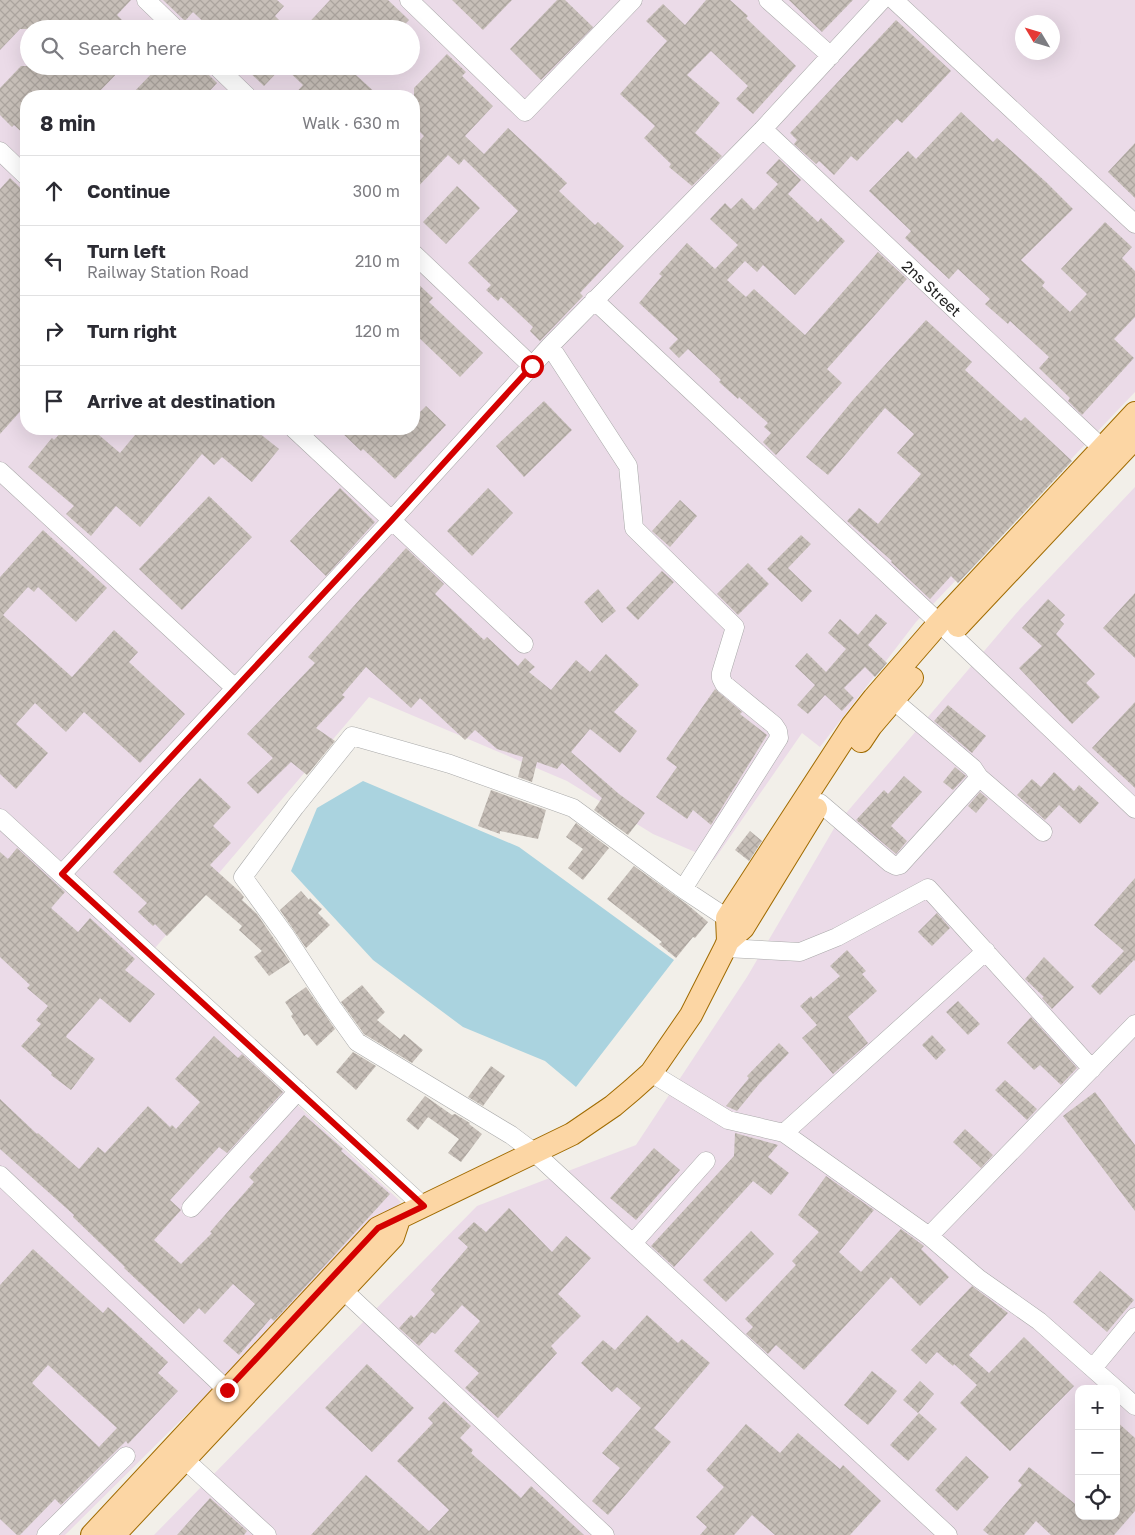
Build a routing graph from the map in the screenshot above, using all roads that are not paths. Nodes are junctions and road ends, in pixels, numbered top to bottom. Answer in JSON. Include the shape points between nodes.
{"nodes":[{"id":1,"x":146,"y":0,"type":"edge"},
{"id":2,"x":410,"y":0,"type":"edge"},
{"id":3,"x":633,"y":0,"type":"edge"},
{"id":4,"x":768,"y":0,"type":"edge"},
{"id":5,"x":882,"y":0,"type":"edge"},
{"id":6,"x":894,"y":0,"type":"edge"},
{"id":7,"x":167,"y":20,"type":"edge"},
{"id":8,"x":831,"y":56,"type":"junction"},
{"id":9,"x":225,"y":75,"type":"edge"},
{"id":10,"x":241,"y":90,"type":"edge"},
{"id":11,"x":763,"y":129,"type":"junction"},
{"id":12,"x":0,"y":151,"type":"edge"},
{"id":13,"x":20,"y":170,"type":"edge"},
{"id":14,"x":1135,"y":224,"type":"edge"},
{"id":15,"x":420,"y":260,"type":"edge"},
{"id":16,"x":594,"y":300,"type":"junction"},
{"id":17,"x":550,"y":346,"type":"junction"},
{"id":18,"x":532,"y":366,"type":"junction"},
{"id":19,"x":1135,"y":413,"type":"edge"},
{"id":20,"x":300,"y":435,"type":"edge"},
{"id":21,"x":1135,"y":438,"type":"edge"},
{"id":22,"x":1102,"y":448,"type":"junction"},
{"id":23,"x":0,"y":470,"type":"edge"},
{"id":24,"x":391,"y":521,"type":"junction"},
{"id":25,"x":945,"y":628,"type":"junction"},
{"id":26,"x":524,"y":644,"type":"dead end"},
{"id":27,"x":235,"y":688,"type":"junction"},
{"id":28,"x":893,"y":700,"type":"junction"},
{"id":29,"x":979,"y":777,"type":"junction"},
{"id":30,"x":820,"y":803,"type":"junction"},
{"id":31,"x":1135,"y":809,"type":"edge"},
{"id":32,"x":0,"y":818,"type":"edge"},
{"id":33,"x":1043,"y":832,"type":"dead end"},
{"id":34,"x":62,"y":874,"type":"junction"},
{"id":35,"x":684,"y":889,"type":"junction"},
{"id":36,"x":731,"y":934,"type":"junction"},
{"id":37,"x":986,"y":951,"type":"junction"},
{"id":38,"x":1135,"y":1024,"type":"edge"},
{"id":39,"x":1092,"y":1069,"type":"junction"},
{"id":40,"x":651,"y":1073,"type":"junction"},
{"id":41,"x":298,"y":1091,"type":"junction"},
{"id":42,"x":784,"y":1133,"type":"junction"},
{"id":43,"x":535,"y":1153,"type":"junction"},
{"id":44,"x":706,"y":1161,"type":"dead end"},
{"id":45,"x":0,"y":1175,"type":"edge"},
{"id":46,"x":424,"y":1206,"type":"junction"},
{"id":47,"x":191,"y":1208,"type":"dead end"},
{"id":48,"x":399,"y":1219,"type":"junction"},
{"id":49,"x":929,"y":1236,"type":"junction"},
{"id":50,"x":633,"y":1243,"type":"junction"},
{"id":51,"x":343,"y":1290,"type":"junction"},
{"id":52,"x":1135,"y":1317,"type":"edge"},
{"id":53,"x":1093,"y":1368,"type":"junction"},
{"id":54,"x":1112,"y":1385,"type":"edge"},
{"id":55,"x":227,"y":1390,"type":"junction"},
{"id":56,"x":1120,"y":1393,"type":"edge"},
{"id":57,"x":1135,"y":1406,"type":"edge"},
{"id":58,"x":126,"y":1456,"type":"dead end"},
{"id":59,"x":184,"y":1459,"type":"junction"},
{"id":60,"x":46,"y":1535,"type":"edge"},
{"id":61,"x":92,"y":1535,"type":"edge"},
{"id":62,"x":114,"y":1535,"type":"edge"},
{"id":63,"x":267,"y":1535,"type":"edge"},
{"id":64,"x":605,"y":1535,"type":"edge"},
{"id":65,"x":948,"y":1535,"type":"edge"}],
"edges":[{"from":1,"to":7,"type":"street"},
{"from":2,"to":3,"type":"street","via":[[525,112]]},
{"from":4,"to":8,"type":"street"},
{"from":5,"to":8,"type":"street"},
{"from":6,"to":14,"type":"street"},
{"from":8,"to":11,"type":"street"},
{"from":9,"to":10,"type":"street"},
{"from":11,"to":16,"type":"street"},
{"from":11,"to":22,"type":"street","name":"2ns Street"},
{"from":12,"to":13,"type":"street"},
{"from":15,"to":18,"type":"street"},
{"from":16,"to":17,"type":"street"},
{"from":16,"to":25,"type":"street"},
{"from":17,"to":18,"type":"street"},
{"from":17,"to":35,"type":"street","via":[[628,466],[634,528],[735,627],[721,673],[724,684],[778,731],[779,738]]},
{"from":18,"to":24,"type":"street"},
{"from":19,"to":22,"type":"main road"},
{"from":20,"to":24,"type":"street"},
{"from":21,"to":25,"type":"main road"},
{"from":22,"to":25,"type":"main road"},
{"from":23,"to":27,"type":"street"},
{"from":24,"to":26,"type":"street"},
{"from":24,"to":27,"type":"street"},
{"from":25,"to":28,"type":"main road"},
{"from":25,"to":31,"type":"street"},
{"from":25,"to":36,"type":"main road","via":[[874,698],[852,726]]},
{"from":27,"to":34,"type":"street"},
{"from":28,"to":29,"type":"street","via":[[973,768]]},
{"from":28,"to":30,"type":"main road"},
{"from":29,"to":30,"type":"street","via":[[896,866]]},
{"from":29,"to":33,"type":"street"},
{"from":30,"to":36,"type":"main road"},
{"from":32,"to":34,"type":"street"},
{"from":34,"to":41,"type":"street"},
{"from":35,"to":36,"type":"street"},
{"from":35,"to":43,"type":"street","via":[[573,808],[450,764],[352,736],[244,877],[358,1042]]},
{"from":36,"to":37,"type":"street","via":[[800,952],[836,937],[928,888]]},
{"from":36,"to":40,"type":"main road","via":[[691,1016]]},
{"from":37,"to":39,"type":"street"},
{"from":37,"to":42,"type":"street"},
{"from":38,"to":39,"type":"street"},
{"from":39,"to":49,"type":"street"},
{"from":40,"to":42,"type":"street","via":[[728,1120]]},
{"from":40,"to":43,"type":"main road","via":[[613,1106],[572,1134]]},
{"from":41,"to":46,"type":"street"},
{"from":41,"to":47,"type":"street"},
{"from":42,"to":49,"type":"street"},
{"from":43,"to":46,"type":"main road"},
{"from":43,"to":50,"type":"street"},
{"from":44,"to":50,"type":"street"},
{"from":45,"to":55,"type":"street"},
{"from":46,"to":48,"type":"main road"},
{"from":48,"to":51,"type":"main road","via":[[393,1237]]},
{"from":48,"to":55,"type":"main road","via":[[378,1228]]},
{"from":49,"to":53,"type":"street","via":[[978,1278],[1039,1321]]},
{"from":50,"to":65,"type":"street"},
{"from":51,"to":59,"type":"main road"},
{"from":51,"to":64,"type":"street"},
{"from":52,"to":53,"type":"street"},
{"from":53,"to":54,"type":"street"},
{"from":55,"to":61,"type":"main road"},
{"from":56,"to":57,"type":"street"},
{"from":58,"to":60,"type":"street"},
{"from":59,"to":62,"type":"main road"},
{"from":59,"to":63,"type":"street"}]}
